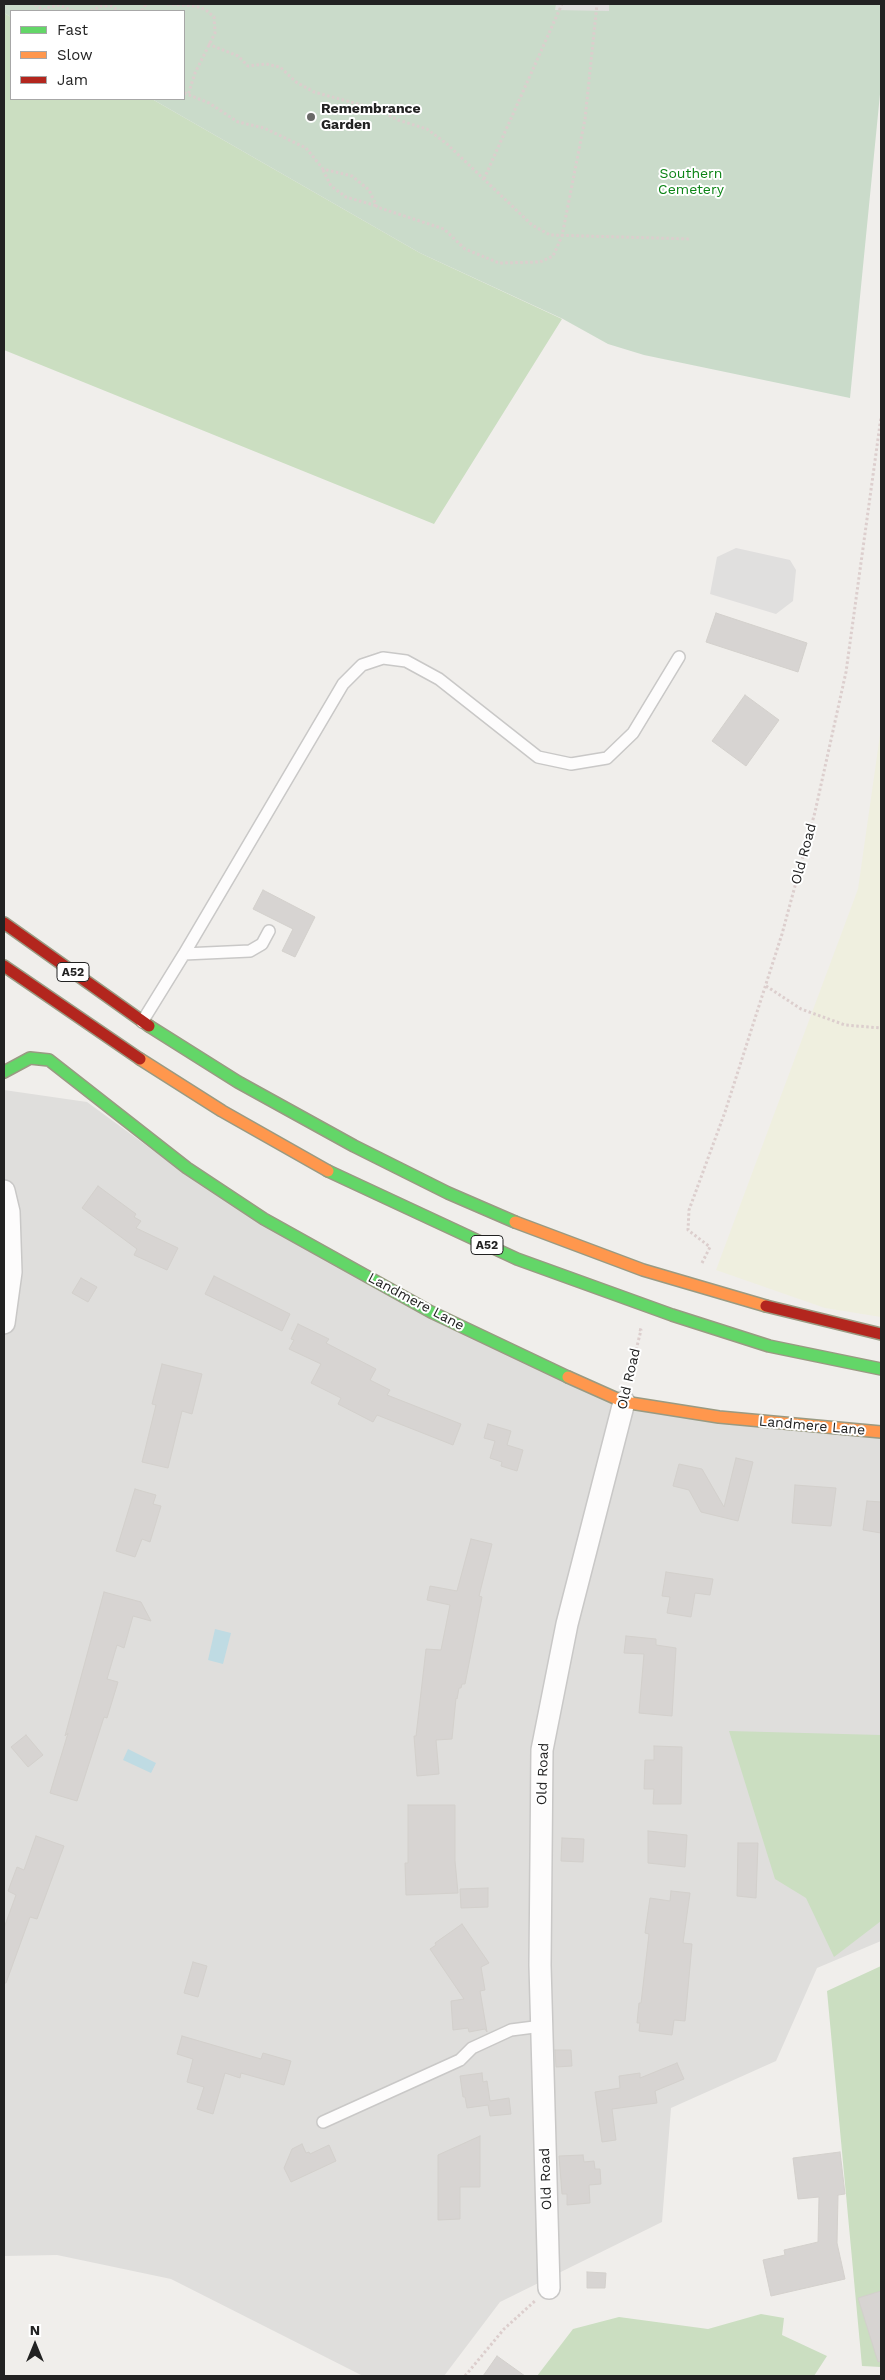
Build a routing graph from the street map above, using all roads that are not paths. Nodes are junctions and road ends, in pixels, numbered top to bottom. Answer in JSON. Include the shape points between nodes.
{"nodes":[{"id":1,"x":679,"y":657,"type":"dead end"},
{"id":2,"x":4,"y":923,"type":"edge"},
{"id":3,"x":269,"y":931,"type":"dead end"},
{"id":4,"x":184,"y":954,"type":"junction"},
{"id":5,"x":4,"y":966,"type":"edge"},
{"id":6,"x":142,"y":1022,"type":"junction"},
{"id":7,"x":4,"y":1072,"type":"edge"},
{"id":8,"x":4,"y":1191,"type":"edge"},
{"id":9,"x":4,"y":1322,"type":"edge"},
{"id":10,"x":881,"y":1334,"type":"edge"},
{"id":11,"x":881,"y":1369,"type":"edge"},
{"id":12,"x":624,"y":1402,"type":"junction"},
{"id":13,"x":881,"y":1432,"type":"edge"},
{"id":14,"x":542,"y":2026,"type":"junction"},
{"id":15,"x":323,"y":2122,"type":"dead end"},
{"id":16,"x":549,"y":2288,"type":"road end"}],
"edges":[{"from":1,"to":4,"type":"lane","via":[[633,733],[607,758],[571,764],[538,758],[439,679],[406,661],[383,658],[362,666],[343,684]]},
{"from":2,"to":6,"type":"main road","number":"A52"},
{"from":3,"to":4,"type":"lane","via":[[262,944],[250,951]]},
{"from":4,"to":6,"type":"lane"},
{"from":5,"to":11,"type":"main road","number":"A52","via":[[222,1111],[338,1177],[434,1222],[517,1259],[672,1315],[769,1346]]},
{"from":6,"to":10,"type":"main road","number":"A52","via":[[238,1082],[354,1146],[528,1228],[608,1259],[690,1285]]},
{"from":7,"to":12,"type":"main road","name":"Landmere Lane","via":[[30,1058],[49,1060],[187,1168],[264,1219],[431,1312]]},
{"from":8,"to":9,"type":"street","via":[[9,1212],[10,1284]]},
{"from":12,"to":13,"type":"main road","name":"Landmere Lane","via":[[719,1418]]},
{"from":12,"to":14,"type":"street","name":"Old Road","via":[[567,1624],[542,1750]]},
{"from":14,"to":15,"type":"lane","via":[[511,2030],[472,2048],[460,2060]]},
{"from":14,"to":16,"type":"street","name":"Old Road"}]}
